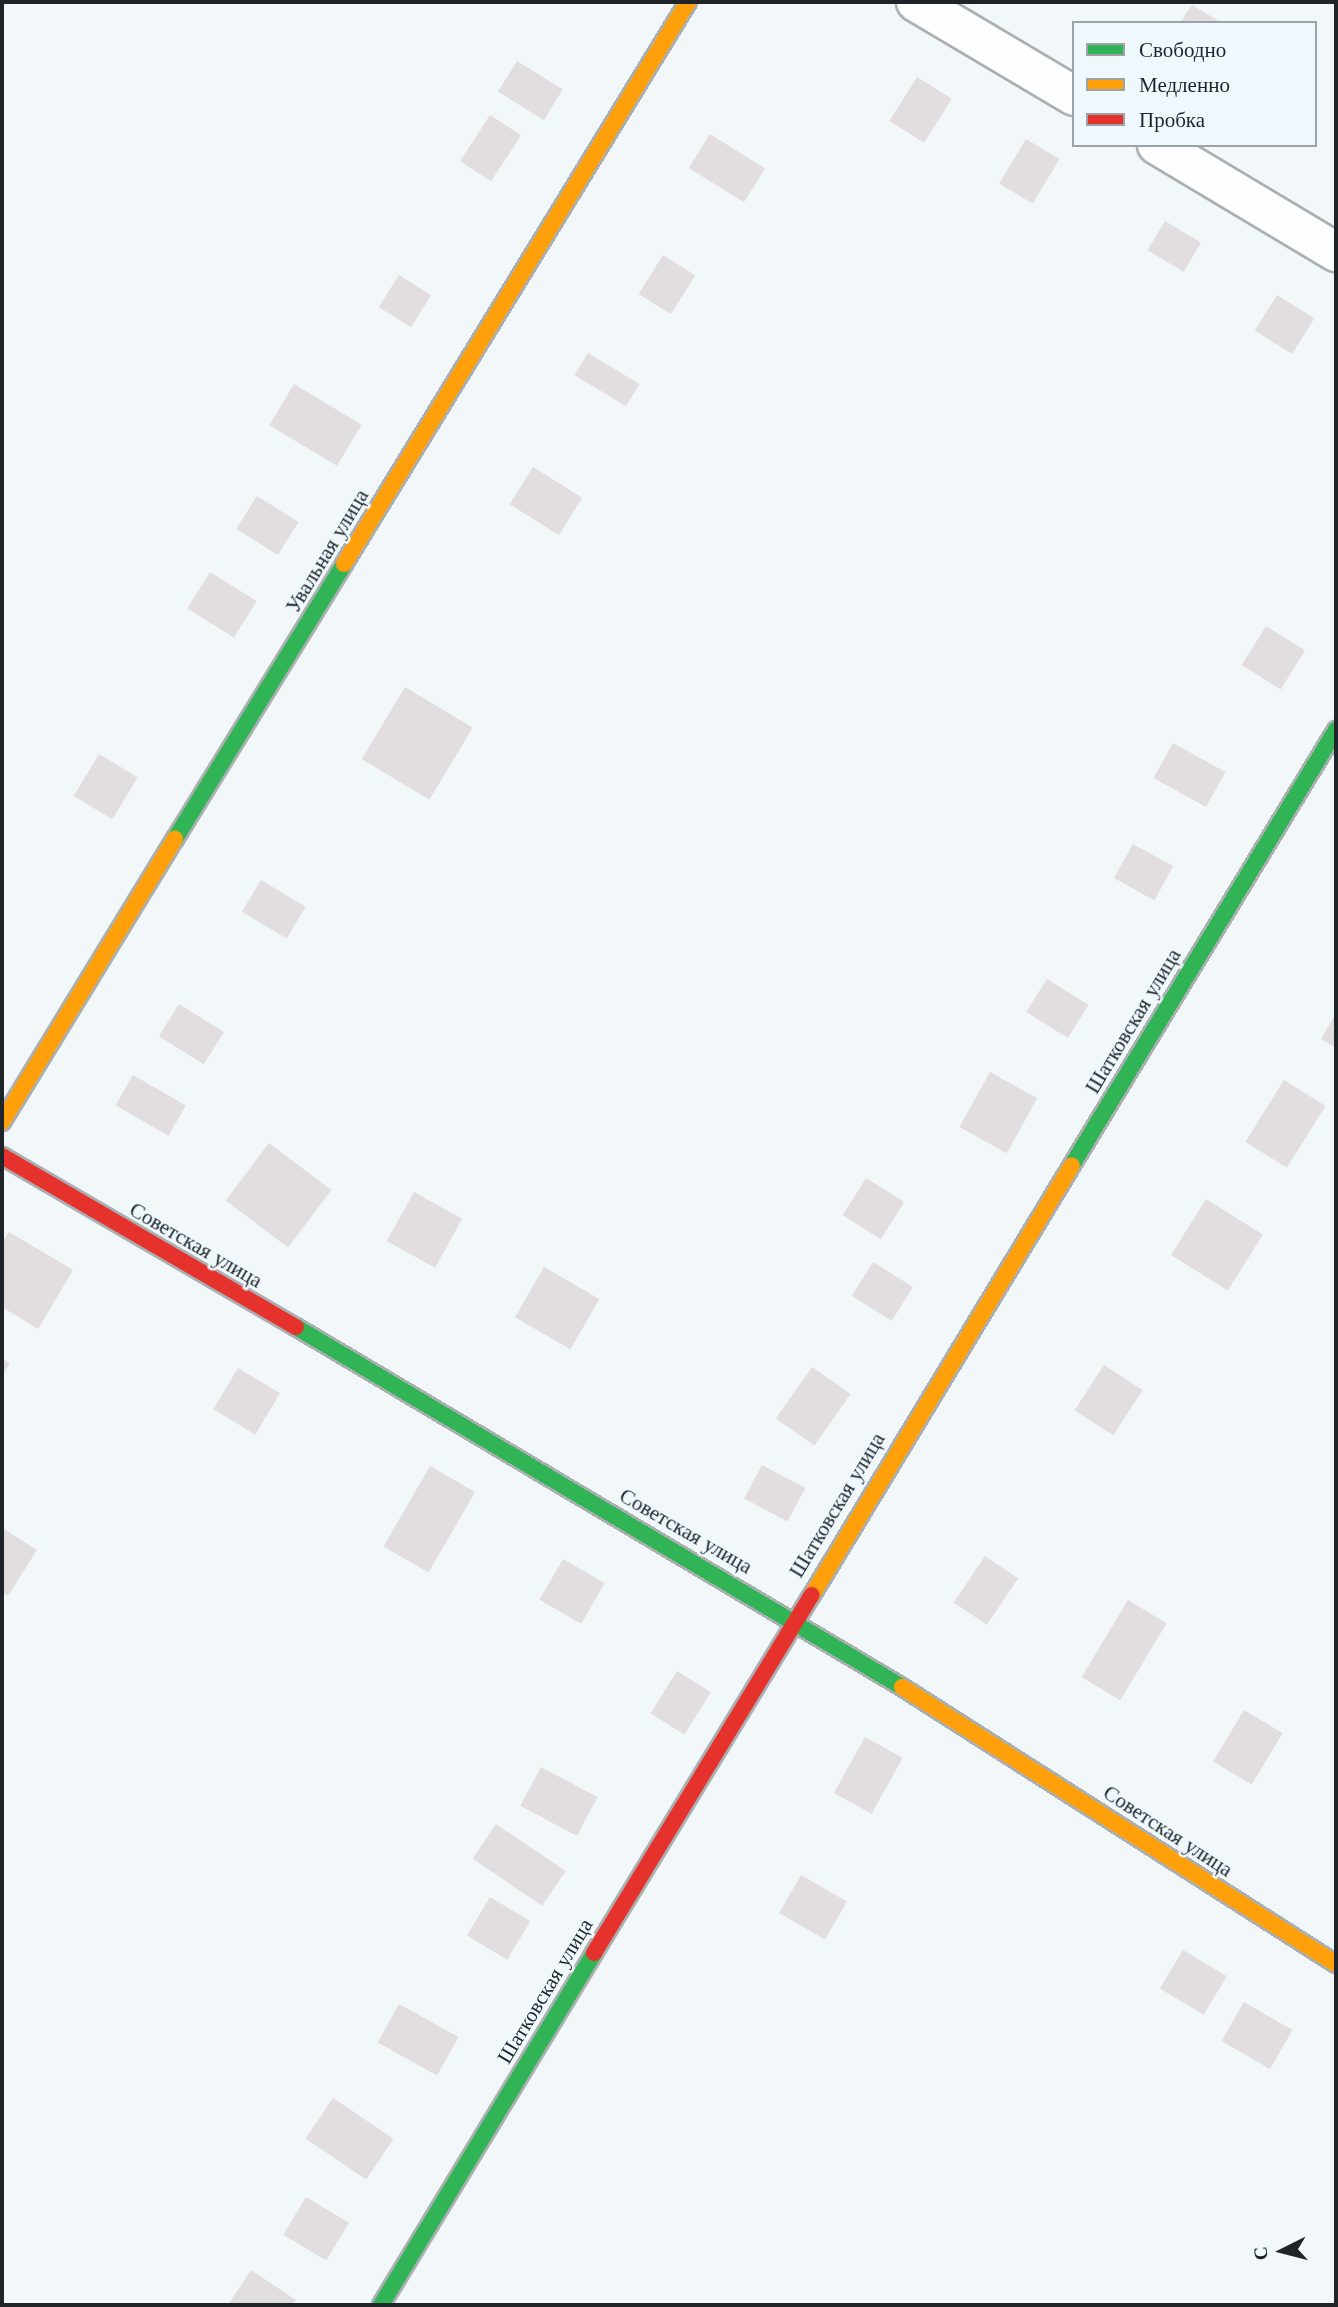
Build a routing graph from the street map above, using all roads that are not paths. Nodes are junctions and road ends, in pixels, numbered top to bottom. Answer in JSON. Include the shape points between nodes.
{"nodes":[{"id":1,"x":688,"y":2,"type":"edge"},
{"id":2,"x":916,"y":2,"type":"edge"},
{"id":3,"x":1072,"y":95,"type":"edge"},
{"id":4,"x":1160,"y":147,"type":"edge"},
{"id":5,"x":1336,"y":252,"type":"edge"},
{"id":6,"x":1336,"y":730,"type":"edge"},
{"id":7,"x":2,"y":1122,"type":"edge"},
{"id":8,"x":2,"y":1156,"type":"edge"},
{"id":9,"x":793,"y":1617,"type":"junction"},
{"id":10,"x":1336,"y":1964,"type":"edge"},
{"id":11,"x":381,"y":2305,"type":"edge"}],
"edges":[{"from":1,"to":7,"type":"street","name":"Увальная улица"},
{"from":2,"to":3,"type":"street"},
{"from":4,"to":5,"type":"street"},
{"from":6,"to":9,"type":"street","name":"Шатковская улица"},
{"from":8,"to":9,"type":"street","name":"Советская улица"},
{"from":9,"to":10,"type":"street","name":"Советская улица"},
{"from":9,"to":11,"type":"street","name":"Шатковская улица"}]}
